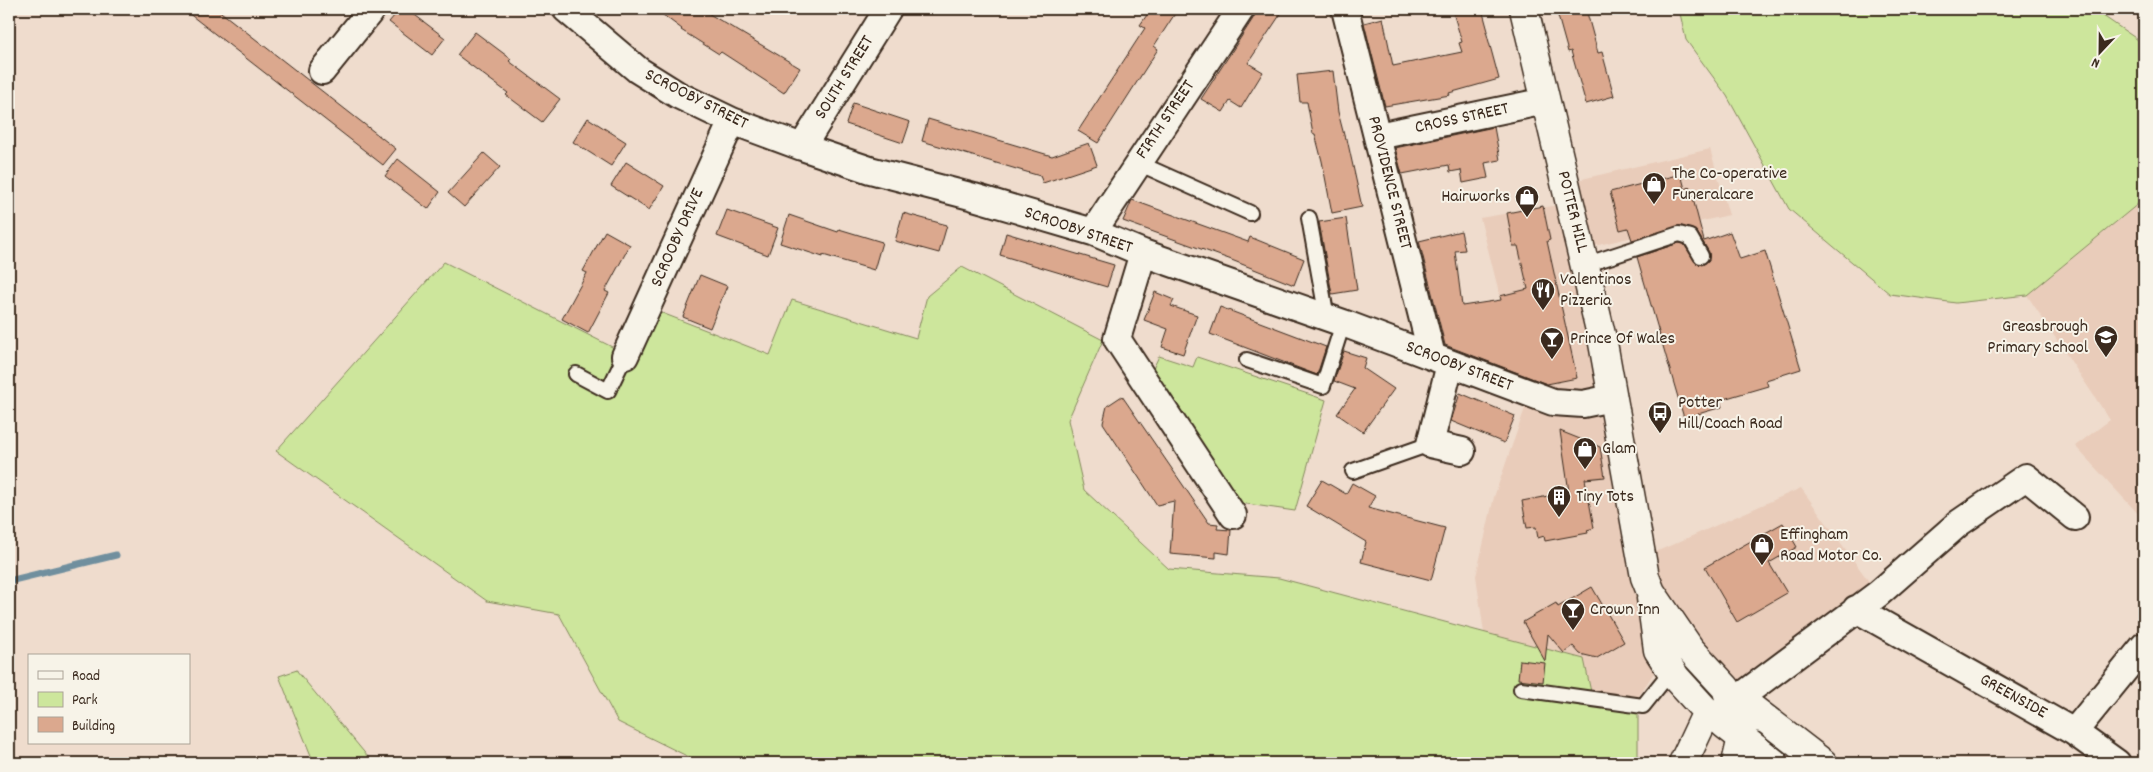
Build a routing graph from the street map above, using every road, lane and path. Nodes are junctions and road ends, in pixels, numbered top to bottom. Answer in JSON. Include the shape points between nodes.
{"nodes":[{"id":1,"x":372,"y":9,"type":"edge"},
{"id":2,"x":566,"y":9,"type":"edge"},
{"id":3,"x":888,"y":9,"type":"edge"},
{"id":4,"x":1240,"y":9,"type":"edge"},
{"id":5,"x":1345,"y":9,"type":"edge"},
{"id":6,"x":1524,"y":9,"type":"edge"},
{"id":7,"x":322,"y":71,"type":"dead end"},
{"id":8,"x":1546,"y":101,"type":"junction"},
{"id":9,"x":732,"y":121,"type":"junction"},
{"id":10,"x":1378,"y":136,"type":"junction"},
{"id":11,"x":802,"y":147,"type":"junction"},
{"id":12,"x":1138,"y":163,"type":"junction"},
{"id":13,"x":1250,"y":213,"type":"dead end"},
{"id":14,"x":1309,"y":218,"type":"dead end"},
{"id":15,"x":1093,"y":232,"type":"junction"},
{"id":16,"x":1143,"y":253,"type":"junction"},
{"id":17,"x":1701,"y":256,"type":"dead end"},
{"id":18,"x":1585,"y":265,"type":"junction"},
{"id":19,"x":1335,"y":320,"type":"junction"},
{"id":20,"x":625,"y":356,"type":"joint"},
{"id":21,"x":1247,"y":360,"type":"dead end"},
{"id":22,"x":1441,"y":360,"type":"junction"},
{"id":23,"x":576,"y":374,"type":"dead end"},
{"id":24,"x":1612,"y":398,"type":"junction"},
{"id":25,"x":1430,"y":444,"type":"junction"},
{"id":26,"x":1462,"y":451,"type":"dead end"},
{"id":27,"x":1352,"y":471,"type":"dead end"},
{"id":28,"x":1233,"y":515,"type":"dead end"},
{"id":29,"x":2074,"y":517,"type":"dead end"},
{"id":30,"x":1651,"y":592,"type":"junction"},
{"id":31,"x":1856,"y":609,"type":"junction"},
{"id":32,"x":2144,"y":646,"type":"edge"},
{"id":33,"x":1671,"y":671,"type":"junction"},
{"id":34,"x":1521,"y":689,"type":"dead end"},
{"id":35,"x":1707,"y":712,"type":"junction"},
{"id":36,"x":1735,"y":720,"type":"edge"},
{"id":37,"x":2074,"y":732,"type":"junction"},
{"id":38,"x":1683,"y":763,"type":"edge"},
{"id":39,"x":1774,"y":763,"type":"edge"},
{"id":40,"x":1823,"y":763,"type":"edge"},
{"id":41,"x":2117,"y":763,"type":"edge"}],
"edges":[{"from":1,"to":7,"type":"street"},
{"from":2,"to":9,"type":"street","name":"SCROOBY STREET","via":[[638,70],[678,95]]},
{"from":3,"to":11,"type":"street","name":"SOUTH STREET"},
{"from":4,"to":12,"type":"street","name":"FIRTH STREET"},
{"from":5,"to":10,"type":"street","name":"PROVIDENCE STREET"},
{"from":6,"to":8,"type":"main road","name":"POTTER HILL"},
{"from":8,"to":10,"type":"street","name":"CROSS STREET"},
{"from":8,"to":18,"type":"main road","name":"POTTER HILL"},
{"from":9,"to":11,"type":"street","name":"SCROOBY STREET"},
{"from":9,"to":20,"type":"street","name":"SCROOBY DRIVE"},
{"from":10,"to":22,"type":"street","name":"PROVIDENCE STREET"},
{"from":11,"to":15,"type":"street","name":"SCROOBY STREET","via":[[870,170]]},
{"from":12,"to":13,"type":"lane"},
{"from":12,"to":15,"type":"street","name":"FIRTH STREET"},
{"from":14,"to":19,"type":"lane"},
{"from":15,"to":16,"type":"street","name":"SCROOBY STREET"},
{"from":16,"to":19,"type":"street","name":"SCROOBY STREET"},
{"from":16,"to":28,"type":"street","via":[[1117,338]]},
{"from":17,"to":18,"type":"lane","via":[[1690,237],[1679,234]]},
{"from":18,"to":24,"type":"main road","name":"POTTER HILL"},
{"from":19,"to":21,"type":"lane","via":[[1323,386]]},
{"from":19,"to":22,"type":"street","name":"SCROOBY STREET"},
{"from":20,"to":23,"type":"lane","via":[[608,391]]},
{"from":22,"to":24,"type":"street","name":"SCROOBY STREET","via":[[1553,402],[1583,404]]},
{"from":22,"to":25,"type":"street"},
{"from":24,"to":30,"type":"main road","name":"POTTER HILL","via":[[1645,577]]},
{"from":25,"to":26,"type":"street"},
{"from":25,"to":27,"type":"lane"},
{"from":29,"to":31,"type":"street","via":[[2026,477],[1959,524]]},
{"from":30,"to":33,"type":"main road","name":"POTTER HILL","via":[[1658,650]]},
{"from":30,"to":36,"type":"main road","name":"POTTER HILL"},
{"from":31,"to":36,"type":"street"},
{"from":31,"to":37,"type":"street","name":"GREENSIDE"},
{"from":32,"to":37,"type":"street"},
{"from":33,"to":34,"type":"lane","via":[[1643,706]]},
{"from":33,"to":35,"type":"main road","name":"POTTER HILL"},
{"from":35,"to":36,"type":"main road"},
{"from":35,"to":38,"type":"main road"},
{"from":36,"to":39,"type":"main road","name":"POTTER HILL"},
{"from":36,"to":40,"type":"main road","via":[[1764,718]]},
{"from":37,"to":41,"type":"street","name":"GREENSIDE"}]}
